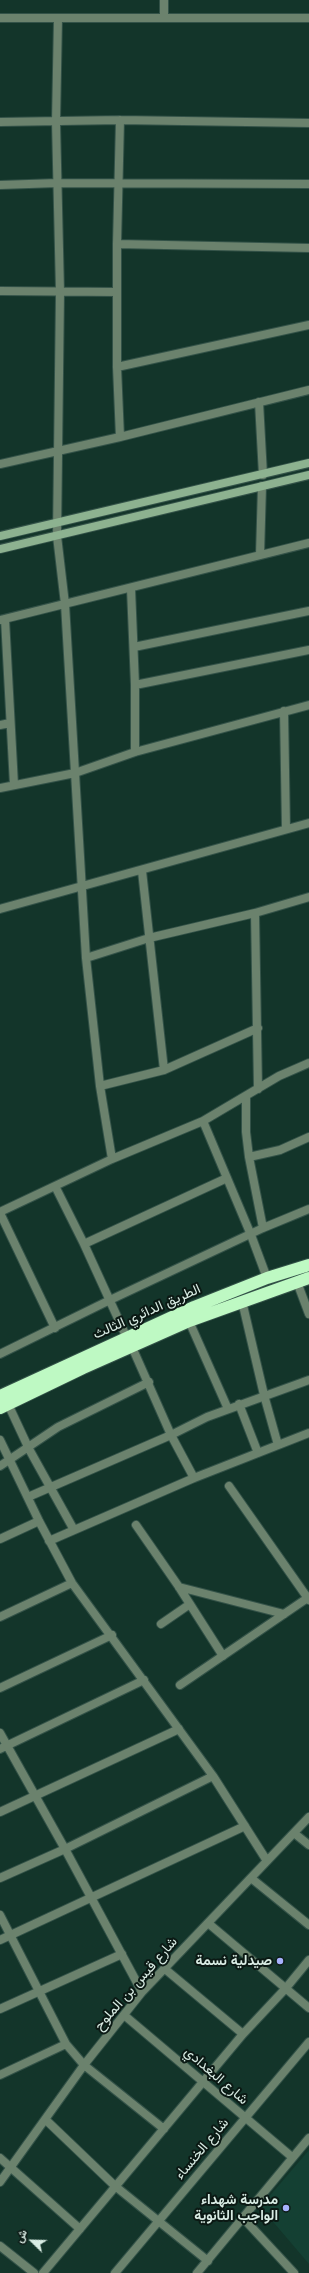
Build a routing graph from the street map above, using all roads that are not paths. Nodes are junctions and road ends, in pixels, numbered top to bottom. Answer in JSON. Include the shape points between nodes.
{"nodes":[{"id":1,"x":164,"y":0,"type":"edge"},
{"id":2,"x":0,"y":18,"type":"edge"},
{"id":3,"x":58,"y":18,"type":"junction"},
{"id":4,"x":164,"y":18,"type":"junction"},
{"id":5,"x":309,"y":18,"type":"edge"},
{"id":6,"x":120,"y":120,"type":"junction"},
{"id":7,"x":0,"y":122,"type":"edge"},
{"id":8,"x":56,"y":122,"type":"junction"},
{"id":9,"x":309,"y":123,"type":"edge"},
{"id":10,"x":57,"y":183,"type":"junction"},
{"id":11,"x":119,"y":183,"type":"junction"},
{"id":12,"x":309,"y":184,"type":"edge"},
{"id":13,"x":0,"y":185,"type":"edge"},
{"id":14,"x":117,"y":244,"type":"junction"},
{"id":15,"x":309,"y":248,"type":"edge"},
{"id":16,"x":0,"y":291,"type":"edge"},
{"id":17,"x":60,"y":292,"type":"junction"},
{"id":18,"x":117,"y":292,"type":"junction"},
{"id":19,"x":309,"y":325,"type":"edge"},
{"id":20,"x":117,"y":367,"type":"junction"},
{"id":21,"x":309,"y":390,"type":"edge"},
{"id":22,"x":259,"y":402,"type":"junction"},
{"id":23,"x":120,"y":437,"type":"junction"},
{"id":24,"x":57,"y":450,"type":"junction"},
{"id":25,"x":309,"y":463,"type":"edge"},
{"id":26,"x":0,"y":464,"type":"edge"},
{"id":27,"x":263,"y":474,"type":"junction"},
{"id":28,"x":309,"y":475,"type":"edge"},
{"id":29,"x":262,"y":486,"type":"junction"},
{"id":30,"x":57,"y":523,"type":"junction"},
{"id":31,"x":0,"y":536,"type":"edge"},
{"id":32,"x":57,"y":536,"type":"junction"},
{"id":33,"x":309,"y":543,"type":"edge"},
{"id":34,"x":0,"y":549,"type":"edge"},
{"id":35,"x":260,"y":555,"type":"junction"},
{"id":36,"x":131,"y":589,"type":"junction"},
{"id":37,"x":65,"y":604,"type":"junction"},
{"id":38,"x":309,"y":611,"type":"edge"},
{"id":39,"x":3,"y":619,"type":"edge"},
{"id":40,"x":134,"y":647,"type":"junction"},
{"id":41,"x":309,"y":650,"type":"edge"},
{"id":42,"x":135,"y":685,"type":"junction"},
{"id":43,"x":309,"y":705,"type":"edge"},
{"id":44,"x":284,"y":711,"type":"junction"},
{"id":45,"x":10,"y":723,"type":"junction"},
{"id":46,"x":0,"y":726,"type":"edge"},
{"id":47,"x":135,"y":752,"type":"junction"},
{"id":48,"x":75,"y":773,"type":"junction"},
{"id":49,"x":14,"y":785,"type":"junction"},
{"id":50,"x":0,"y":788,"type":"edge"},
{"id":51,"x":309,"y":823,"type":"edge"},
{"id":52,"x":286,"y":829,"type":"junction"},
{"id":53,"x":142,"y":871,"type":"junction"},
{"id":54,"x":82,"y":888,"type":"junction"},
{"id":55,"x":309,"y":897,"type":"edge"},
{"id":56,"x":0,"y":909,"type":"edge"},
{"id":57,"x":255,"y":913,"type":"junction"},
{"id":58,"x":149,"y":938,"type":"junction"},
{"id":59,"x":86,"y":958,"type":"junction"},
{"id":60,"x":258,"y":1028,"type":"junction"},
{"id":61,"x":309,"y":1063,"type":"edge"},
{"id":62,"x":164,"y":1070,"type":"junction"},
{"id":63,"x":100,"y":1086,"type":"junction"},
{"id":64,"x":258,"y":1089,"type":"junction"},
{"id":65,"x":246,"y":1096,"type":"junction"},
{"id":66,"x":204,"y":1121,"type":"junction"},
{"id":67,"x":309,"y":1137,"type":"edge"},
{"id":68,"x":249,"y":1157,"type":"junction"},
{"id":69,"x":112,"y":1159,"type":"junction"},
{"id":70,"x":227,"y":1178,"type":"junction"},
{"id":71,"x":55,"y":1186,"type":"junction"},
{"id":72,"x":309,"y":1209,"type":"edge"},
{"id":73,"x":0,"y":1212,"type":"edge"},
{"id":74,"x":263,"y":1228,"type":"junction"},
{"id":75,"x":251,"y":1235,"type":"junction"},
{"id":76,"x":84,"y":1244,"type":"junction"},
{"id":77,"x":309,"y":1265,"type":"edge"},
{"id":78,"x":267,"y":1278,"type":"junction"},
{"id":79,"x":309,"y":1278,"type":"edge"},
{"id":80,"x":297,"y":1282,"type":"junction"},
{"id":81,"x":110,"y":1300,"type":"junction"},
{"id":82,"x":242,"y":1301,"type":"junction"},
{"id":83,"x":309,"y":1314,"type":"edge"},
{"id":84,"x":189,"y":1321,"type":"junction"},
{"id":85,"x":55,"y":1328,"type":"junction"},
{"id":86,"x":129,"y":1341,"type":"junction"},
{"id":87,"x":0,"y":1354,"type":"edge"},
{"id":88,"x":309,"y":1380,"type":"edge"},
{"id":89,"x":149,"y":1382,"type":"junction"},
{"id":90,"x":264,"y":1395,"type":"junction"},
{"id":91,"x":3,"y":1403,"type":"edge"},
{"id":92,"x":239,"y":1404,"type":"junction"},
{"id":93,"x":228,"y":1409,"type":"junction"},
{"id":94,"x":309,"y":1433,"type":"edge"},
{"id":95,"x":172,"y":1435,"type":"junction"},
{"id":96,"x":0,"y":1440,"type":"edge"},
{"id":97,"x":278,"y":1445,"type":"junction"},
{"id":98,"x":28,"y":1449,"type":"junction"},
{"id":99,"x":258,"y":1453,"type":"junction"},
{"id":100,"x":10,"y":1461,"type":"junction"},
{"id":101,"x":0,"y":1466,"type":"edge"},
{"id":102,"x":194,"y":1478,"type":"junction"},
{"id":103,"x":229,"y":1486,"type":"dead end"},
{"id":104,"x":49,"y":1488,"type":"junction"},
{"id":105,"x":28,"y":1497,"type":"junction"},
{"id":106,"x":39,"y":1521,"type":"junction"},
{"id":107,"x":136,"y":1525,"type":"dead end"},
{"id":108,"x":74,"y":1530,"type":"junction"},
{"id":109,"x":0,"y":1539,"type":"edge"},
{"id":110,"x":50,"y":1541,"type":"junction"},
{"id":111,"x":72,"y":1583,"type":"junction"},
{"id":112,"x":179,"y":1587,"type":"junction"},
{"id":113,"x":308,"y":1599,"type":"edge"},
{"id":114,"x":190,"y":1604,"type":"junction"},
{"id":115,"x":284,"y":1614,"type":"junction"},
{"id":116,"x":0,"y":1617,"type":"edge"},
{"id":117,"x":161,"y":1624,"type":"dead end"},
{"id":118,"x":112,"y":1635,"type":"junction"},
{"id":119,"x":223,"y":1656,"type":"junction"},
{"id":120,"x":144,"y":1680,"type":"junction"},
{"id":121,"x":180,"y":1685,"type":"dead end"},
{"id":122,"x":0,"y":1688,"type":"edge"},
{"id":123,"x":179,"y":1729,"type":"junction"},
{"id":124,"x":0,"y":1733,"type":"edge"},
{"id":125,"x":3,"y":1748,"type":"edge"},
{"id":126,"x":213,"y":1776,"type":"junction"},
{"id":127,"x":35,"y":1797,"type":"junction"},
{"id":128,"x":0,"y":1812,"type":"edge"},
{"id":129,"x":309,"y":1817,"type":"edge"},
{"id":130,"x":245,"y":1826,"type":"junction"},
{"id":131,"x":294,"y":1833,"type":"junction"},
{"id":132,"x":309,"y":1845,"type":"edge"},
{"id":133,"x":65,"y":1849,"type":"junction"},
{"id":134,"x":268,"y":1861,"type":"junction"},
{"id":135,"x":0,"y":1878,"type":"edge"},
{"id":136,"x":251,"y":1878,"type":"junction"},
{"id":137,"x":93,"y":1899,"type":"junction"},
{"id":138,"x":0,"y":1915,"type":"edge"},
{"id":139,"x":208,"y":1923,"type":"junction"},
{"id":140,"x":309,"y":1925,"type":"edge"},
{"id":141,"x":11,"y":1935,"type":"junction"},
{"id":142,"x":0,"y":1940,"type":"edge"},
{"id":143,"x":122,"y":1954,"type":"junction"},
{"id":144,"x":309,"y":1960,"type":"edge"},
{"id":145,"x":165,"y":1969,"type":"junction"},
{"id":146,"x":286,"y":1988,"type":"junction"},
{"id":147,"x":40,"y":1991,"type":"junction"},
{"id":148,"x":142,"y":1992,"type":"junction"},
{"id":149,"x":309,"y":2008,"type":"edge"},
{"id":150,"x":0,"y":2009,"type":"edge"},
{"id":151,"x":124,"y":2015,"type":"junction"},
{"id":152,"x":243,"y":2034,"type":"junction"},
{"id":153,"x":309,"y":2042,"type":"edge"},
{"id":154,"x":66,"y":2044,"type":"junction"},
{"id":155,"x":84,"y":2065,"type":"junction"},
{"id":156,"x":0,"y":2075,"type":"edge"},
{"id":157,"x":204,"y":2082,"type":"junction"},
{"id":158,"x":245,"y":2118,"type":"junction"},
{"id":159,"x":46,"y":2120,"type":"junction"},
{"id":160,"x":164,"y":2129,"type":"junction"},
{"id":161,"x":309,"y":2138,"type":"edge"},
{"id":162,"x":0,"y":2158,"type":"edge"},
{"id":163,"x":292,"y":2158,"type":"junction"},
{"id":164,"x":11,"y":2168,"type":"junction"},
{"id":165,"x":0,"y":2182,"type":"edge"},
{"id":166,"x":115,"y":2186,"type":"junction"},
{"id":167,"x":244,"y":2219,"type":"junction"},
{"id":168,"x":158,"y":2221,"type":"junction"},
{"id":169,"x":80,"y":2229,"type":"junction"},
{"id":170,"x":0,"y":2246,"type":"edge"},
{"id":171,"x":208,"y":2261,"type":"junction"},
{"id":172,"x":34,"y":2273,"type":"edge"},
{"id":173,"x":43,"y":2273,"type":"edge"},
{"id":174,"x":114,"y":2273,"type":"edge"},
{"id":175,"x":197,"y":2273,"type":"edge"},
{"id":176,"x":294,"y":2273,"type":"edge"}],
"edges":[{"from":1,"to":4,"type":"street"},
{"from":2,"to":3,"type":"street"},
{"from":3,"to":4,"type":"street"},
{"from":3,"to":8,"type":"street"},
{"from":4,"to":5,"type":"street"},
{"from":6,"to":8,"type":"street"},
{"from":6,"to":9,"type":"street"},
{"from":6,"to":11,"type":"street"},
{"from":7,"to":8,"type":"street"},
{"from":8,"to":10,"type":"street"},
{"from":10,"to":11,"type":"street"},
{"from":10,"to":13,"type":"street"},
{"from":10,"to":17,"type":"street"},
{"from":11,"to":12,"type":"street"},
{"from":11,"to":14,"type":"street"},
{"from":14,"to":15,"type":"street"},
{"from":14,"to":18,"type":"street"},
{"from":16,"to":17,"type":"street"},
{"from":17,"to":18,"type":"street"},
{"from":17,"to":24,"type":"street"},
{"from":18,"to":20,"type":"street"},
{"from":19,"to":20,"type":"street"},
{"from":20,"to":23,"type":"street"},
{"from":21,"to":22,"type":"street"},
{"from":22,"to":23,"type":"street"},
{"from":22,"to":27,"type":"street"},
{"from":23,"to":24,"type":"street"},
{"from":24,"to":26,"type":"street"},
{"from":24,"to":30,"type":"street"},
{"from":25,"to":27,"type":"street"},
{"from":27,"to":30,"type":"street"},
{"from":28,"to":29,"type":"street"},
{"from":29,"to":32,"type":"street"},
{"from":29,"to":35,"type":"street"},
{"from":30,"to":31,"type":"street"},
{"from":30,"to":32,"type":"street"},
{"from":32,"to":34,"type":"street"},
{"from":32,"to":37,"type":"street"},
{"from":33,"to":35,"type":"street"},
{"from":35,"to":36,"type":"street"},
{"from":36,"to":37,"type":"street"},
{"from":36,"to":40,"type":"street"},
{"from":37,"to":39,"type":"street"},
{"from":37,"to":48,"type":"street"},
{"from":38,"to":40,"type":"street"},
{"from":39,"to":45,"type":"street"},
{"from":40,"to":42,"type":"street"},
{"from":41,"to":42,"type":"street"},
{"from":42,"to":47,"type":"street"},
{"from":43,"to":44,"type":"street"},
{"from":44,"to":47,"type":"street"},
{"from":44,"to":52,"type":"street"},
{"from":45,"to":46,"type":"street"},
{"from":45,"to":49,"type":"street"},
{"from":47,"to":48,"type":"street"},
{"from":48,"to":49,"type":"street"},
{"from":48,"to":54,"type":"street"},
{"from":49,"to":50,"type":"street"},
{"from":51,"to":52,"type":"street"},
{"from":52,"to":53,"type":"street"},
{"from":53,"to":54,"type":"street"},
{"from":53,"to":58,"type":"street"},
{"from":54,"to":56,"type":"street"},
{"from":54,"to":59,"type":"street"},
{"from":55,"to":57,"type":"street"},
{"from":57,"to":58,"type":"street"},
{"from":57,"to":60,"type":"street"},
{"from":58,"to":59,"type":"street"},
{"from":58,"to":62,"type":"street"},
{"from":59,"to":63,"type":"street"},
{"from":60,"to":62,"type":"street"},
{"from":60,"to":64,"type":"street"},
{"from":61,"to":64,"type":"street","via":[[279,1076]]},
{"from":62,"to":63,"type":"street"},
{"from":63,"to":69,"type":"street"},
{"from":64,"to":65,"type":"street"},
{"from":65,"to":66,"type":"street"},
{"from":65,"to":68,"type":"street"},
{"from":66,"to":69,"type":"street"},
{"from":66,"to":70,"type":"street"},
{"from":67,"to":68,"type":"street","via":[[280,1150]]},
{"from":68,"to":74,"type":"street"},
{"from":69,"to":71,"type":"street"},
{"from":70,"to":75,"type":"street"},
{"from":70,"to":76,"type":"street"},
{"from":71,"to":73,"type":"street"},
{"from":71,"to":76,"type":"street"},
{"from":72,"to":74,"type":"street"},
{"from":73,"to":85,"type":"street"},
{"from":74,"to":75,"type":"street"},
{"from":75,"to":78,"type":"street"},
{"from":75,"to":81,"type":"street"},
{"from":76,"to":81,"type":"street"},
{"from":77,"to":78,"type":"highway","name":"الطريق الدائري الثالث"},
{"from":78,"to":86,"type":"highway","name":"الطريق الدائري الثالث"},
{"from":79,"to":80,"type":"highway","name":"الطريق الدائري الثالث"},
{"from":80,"to":82,"type":"highway","name":"الطريق الدائري الثالث"},
{"from":80,"to":83,"type":"street"},
{"from":81,"to":85,"type":"street"},
{"from":81,"to":86,"type":"street"},
{"from":82,"to":84,"type":"highway","name":"الطريق الدائري الثالث"},
{"from":82,"to":90,"type":"street"},
{"from":84,"to":86,"type":"highway","name":"الطريق الدائري الثالث"},
{"from":84,"to":93,"type":"street"},
{"from":85,"to":87,"type":"street"},
{"from":86,"to":89,"type":"street"},
{"from":86,"to":91,"type":"highway","name":"الطريق الدائري الثالث"},
{"from":88,"to":90,"type":"street"},
{"from":89,"to":95,"type":"street"},
{"from":89,"to":98,"type":"street","via":[[58,1427]]},
{"from":90,"to":92,"type":"street"},
{"from":90,"to":97,"type":"street"},
{"from":91,"to":98,"type":"street"},
{"from":92,"to":93,"type":"street"},
{"from":92,"to":99,"type":"street"},
{"from":93,"to":95,"type":"street"},
{"from":94,"to":97,"type":"street"},
{"from":95,"to":102,"type":"street"},
{"from":95,"to":104,"type":"street"},
{"from":96,"to":100,"type":"street"},
{"from":97,"to":99,"type":"street"},
{"from":98,"to":100,"type":"street"},
{"from":98,"to":104,"type":"street"},
{"from":99,"to":102,"type":"street"},
{"from":100,"to":101,"type":"street"},
{"from":100,"to":105,"type":"street"},
{"from":102,"to":108,"type":"street"},
{"from":103,"to":113,"type":"street"},
{"from":104,"to":105,"type":"street"},
{"from":104,"to":108,"type":"street"},
{"from":105,"to":106,"type":"street"},
{"from":106,"to":109,"type":"street"},
{"from":106,"to":110,"type":"street"},
{"from":107,"to":112,"type":"street"},
{"from":108,"to":110,"type":"street"},
{"from":110,"to":111,"type":"street"},
{"from":111,"to":116,"type":"street"},
{"from":111,"to":118,"type":"street"},
{"from":112,"to":114,"type":"street"},
{"from":112,"to":115,"type":"street"},
{"from":113,"to":115,"type":"street"},
{"from":114,"to":117,"type":"street"},
{"from":114,"to":119,"type":"street"},
{"from":115,"to":119,"type":"street"},
{"from":118,"to":120,"type":"street"},
{"from":118,"to":122,"type":"street"},
{"from":119,"to":121,"type":"street"},
{"from":120,"to":123,"type":"street"},
{"from":120,"to":125,"type":"street"},
{"from":123,"to":126,"type":"street"},
{"from":123,"to":127,"type":"street"},
{"from":124,"to":125,"type":"street"},
{"from":125,"to":127,"type":"street"},
{"from":126,"to":130,"type":"street"},
{"from":126,"to":133,"type":"street"},
{"from":127,"to":128,"type":"street"},
{"from":127,"to":133,"type":"street"},
{"from":129,"to":131,"type":"street","name":"شارع قيس بن الملوح"},
{"from":130,"to":134,"type":"street"},
{"from":130,"to":137,"type":"street"},
{"from":131,"to":132,"type":"street"},
{"from":131,"to":134,"type":"street","name":"شارع قيس بن الملوح"},
{"from":133,"to":135,"type":"street"},
{"from":133,"to":137,"type":"street"},
{"from":134,"to":136,"type":"street","name":"شارع قيس بن الملوح"},
{"from":136,"to":139,"type":"street","name":"شارع قيس بن الملوح"},
{"from":136,"to":140,"type":"street"},
{"from":137,"to":141,"type":"street"},
{"from":137,"to":143,"type":"street"},
{"from":138,"to":141,"type":"street"},
{"from":139,"to":145,"type":"street","name":"شارع قيس بن الملوح"},
{"from":139,"to":146,"type":"street"},
{"from":141,"to":142,"type":"street"},
{"from":141,"to":147,"type":"street"},
{"from":143,"to":147,"type":"street"},
{"from":143,"to":148,"type":"street"},
{"from":144,"to":146,"type":"street"},
{"from":145,"to":148,"type":"street","name":"شارع قيس بن الملوح"},
{"from":145,"to":152,"type":"street"},
{"from":146,"to":149,"type":"street"},
{"from":146,"to":152,"type":"street"},
{"from":147,"to":150,"type":"street"},
{"from":147,"to":154,"type":"street"},
{"from":148,"to":151,"type":"street","name":"شارع قيس بن الملوح"},
{"from":151,"to":155,"type":"street","name":"شارع قيس بن الملوح"},
{"from":151,"to":157,"type":"street","name":"شارع البغدادي"},
{"from":152,"to":157,"type":"street"},
{"from":153,"to":158,"type":"street","name":"شارع الخنساء"},
{"from":154,"to":155,"type":"street"},
{"from":154,"to":156,"type":"street"},
{"from":155,"to":159,"type":"street","name":"شارع قيس بن الملوح"},
{"from":155,"to":160,"type":"street"},
{"from":157,"to":158,"type":"street","name":"شارع البغدادي"},
{"from":157,"to":160,"type":"street"},
{"from":158,"to":163,"type":"street","name":"شارع البغدادي"},
{"from":158,"to":168,"type":"street","name":"شارع الخنساء"},
{"from":159,"to":164,"type":"street","name":"شارع قيس بن الملوح"},
{"from":159,"to":166,"type":"street"},
{"from":160,"to":166,"type":"street"},
{"from":161,"to":163,"type":"street"},
{"from":162,"to":164,"type":"street"},
{"from":163,"to":167,"type":"street"},
{"from":164,"to":165,"type":"street","name":"شارع قيس بن الملوح"},
{"from":164,"to":169,"type":"street"},
{"from":166,"to":168,"type":"street"},
{"from":166,"to":169,"type":"street"},
{"from":167,"to":171,"type":"street"},
{"from":167,"to":176,"type":"street"},
{"from":168,"to":171,"type":"street"},
{"from":168,"to":174,"type":"street","name":"شارع الخنساء"},
{"from":169,"to":173,"type":"street"},
{"from":170,"to":172,"type":"street"},
{"from":171,"to":175,"type":"street"}]}
